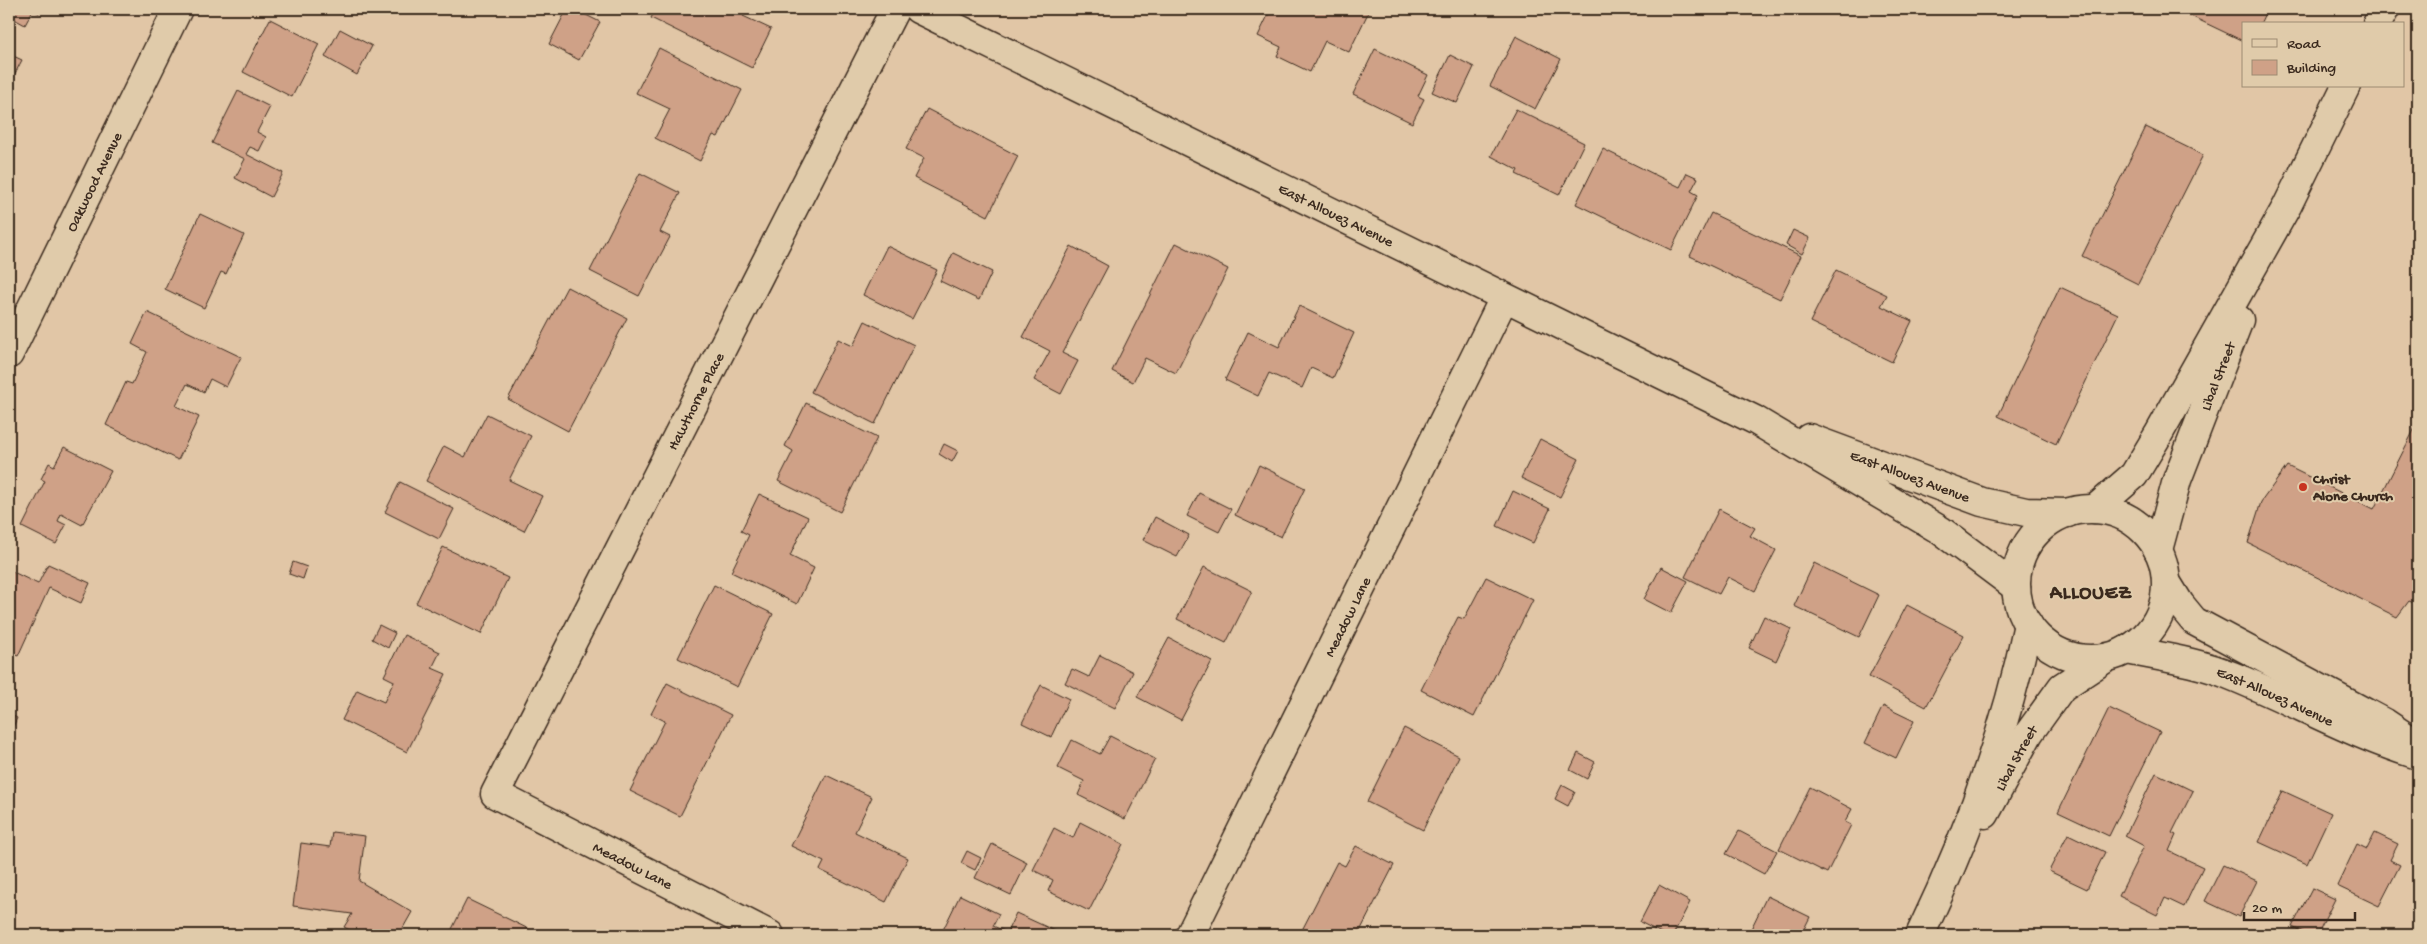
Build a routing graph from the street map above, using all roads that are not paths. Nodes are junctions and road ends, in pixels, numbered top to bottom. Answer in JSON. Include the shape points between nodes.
{"nodes":[{"id":1,"x":178,"y":9,"type":"edge"},
{"id":2,"x":895,"y":9,"type":"edge"},
{"id":3,"x":918,"y":9,"type":"edge"},
{"id":4,"x":2385,"y":9,"type":"edge"},
{"id":5,"x":2378,"y":22,"type":"edge"},
{"id":6,"x":2345,"y":88,"type":"edge"},
{"id":7,"x":2287,"y":206,"type":"junction"},
{"id":8,"x":1504,"y":298,"type":"junction"},
{"id":9,"x":9,"y":354,"type":"edge"},
{"id":10,"x":1755,"y":420,"type":"junction"},
{"id":11,"x":2095,"y":509,"type":"junction"},
{"id":12,"x":2067,"y":513,"type":"junction"},
{"id":13,"x":2158,"y":550,"type":"junction"},
{"id":14,"x":2167,"y":583,"type":"junction"},
{"id":15,"x":2016,"y":587,"type":"junction"},
{"id":16,"x":2028,"y":624,"type":"junction"},
{"id":17,"x":2117,"y":654,"type":"junction"},
{"id":18,"x":2418,"y":745,"type":"edge"},
{"id":19,"x":2418,"y":755,"type":"edge"},
{"id":20,"x":495,"y":794,"type":"joint"},
{"id":21,"x":1947,"y":878,"type":"junction"},
{"id":22,"x":770,"y":935,"type":"edge"},
{"id":23,"x":1190,"y":935,"type":"edge"},
{"id":24,"x":1920,"y":935,"type":"edge"}],
"edges":[{"from":1,"to":9,"type":"street","name":"Oakwood Avenue"},
{"from":2,"to":20,"type":"street","name":"Hawthorne Place"},
{"from":3,"to":8,"type":"street","name":"East Allouez Avenue"},
{"from":4,"to":5,"type":"street"},
{"from":6,"to":7,"type":"street","name":"Libal Street"},
{"from":7,"to":11,"type":"street","name":"Libal Street","via":[[2134,475]]},
{"from":7,"to":13,"type":"street","name":"Libal Street","via":[[2177,480]]},
{"from":8,"to":10,"type":"street","name":"East Allouez Avenue"},
{"from":8,"to":23,"type":"street","name":"Meadow Lane"},
{"from":10,"to":12,"type":"street","name":"East Allouez Avenue","via":[[1982,502],[2026,512]]},
{"from":10,"to":15,"type":"street","name":"East Allouez Avenue","via":[[1940,530]]},
{"from":11,"to":12,"type":"street"},
{"from":11,"to":13,"type":"street","via":[[2120,515],[2142,529]]},
{"from":12,"to":15,"type":"street","via":[[2046,524],[2030,541],[2019,563]]},
{"from":13,"to":14,"type":"street"},
{"from":14,"to":17,"type":"street","via":[[2157,622],[2144,638]]},
{"from":14,"to":18,"type":"street","name":"East Allouez Avenue","via":[[2194,620],[2384,723]]},
{"from":15,"to":16,"type":"street","via":[[2019,606]]},
{"from":16,"to":17,"type":"street","via":[[2042,642],[2061,653],[2084,660]]},
{"from":16,"to":21,"type":"street","name":"Libal Street","via":[[2005,720]]},
{"from":17,"to":19,"type":"street","name":"East Allouez Avenue","via":[[2178,660],[2230,675],[2382,744]]},
{"from":17,"to":21,"type":"street","name":"Libal Street","via":[[2058,692],[2029,733]]},
{"from":20,"to":22,"type":"street","name":"Meadow Lane"},
{"from":21,"to":24,"type":"street","name":"Libal Street"}]}
